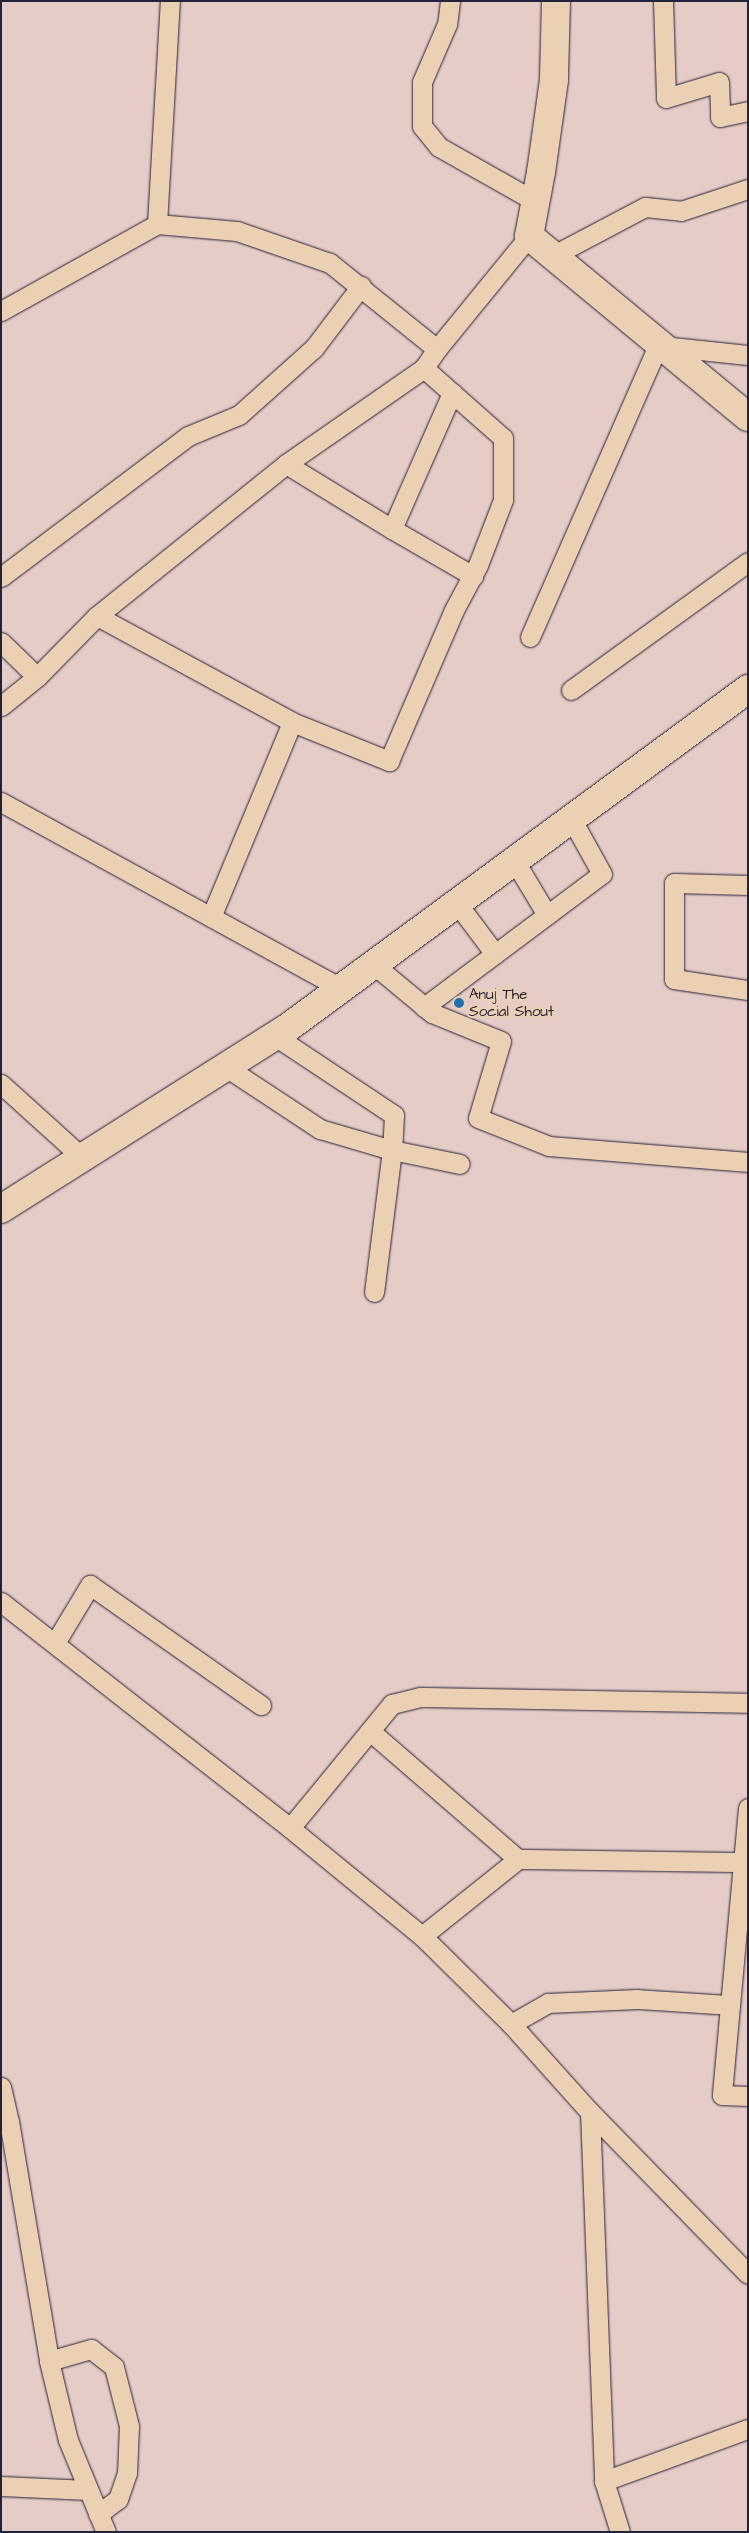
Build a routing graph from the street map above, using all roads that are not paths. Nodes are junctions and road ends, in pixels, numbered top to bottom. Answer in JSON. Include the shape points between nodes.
{"nodes":[{"id":1,"x":170,"y":1,"type":"edge"},
{"id":2,"x":450,"y":1,"type":"edge"},
{"id":3,"x":556,"y":1,"type":"edge"},
{"id":4,"x":663,"y":1,"type":"edge"},
{"id":5,"x":748,"y":111,"type":"edge"},
{"id":6,"x":748,"y":188,"type":"edge"},
{"id":7,"x":535,"y":201,"type":"junction"},
{"id":8,"x":157,"y":224,"type":"junction"},
{"id":9,"x":529,"y":236,"type":"junction"},
{"id":10,"x":554,"y":256,"type":"junction"},
{"id":11,"x":361,"y":286,"type":"junction"},
{"id":12,"x":1,"y":311,"type":"edge"},
{"id":13,"x":661,"y":345,"type":"junction"},
{"id":14,"x":437,"y":349,"type":"junction"},
{"id":15,"x":748,"y":355,"type":"edge"},
{"id":16,"x":424,"y":368,"type":"junction"},
{"id":17,"x":452,"y":393,"type":"junction"},
{"id":18,"x":748,"y":417,"type":"edge"},
{"id":19,"x":286,"y":464,"type":"junction"},
{"id":20,"x":392,"y":530,"type":"junction"},
{"id":21,"x":748,"y":562,"type":"edge"},
{"id":22,"x":1,"y":576,"type":"edge"},
{"id":23,"x":473,"y":576,"type":"junction"},
{"id":24,"x":97,"y":616,"type":"junction"},
{"id":25,"x":530,"y":637,"type":"dead end"},
{"id":26,"x":1,"y":642,"type":"edge"},
{"id":27,"x":36,"y":677,"type":"junction"},
{"id":28,"x":748,"y":689,"type":"edge"},
{"id":29,"x":571,"y":690,"type":"dead end"},
{"id":30,"x":1,"y":706,"type":"edge"},
{"id":31,"x":292,"y":722,"type":"junction"},
{"id":32,"x":1,"y":802,"type":"edge"},
{"id":33,"x":572,"y":818,"type":"junction"},
{"id":34,"x":514,"y":860,"type":"junction"},
{"id":35,"x":748,"y":885,"type":"edge"},
{"id":36,"x":456,"y":902,"type":"junction"},
{"id":37,"x":547,"y":916,"type":"junction"},
{"id":38,"x":211,"y":917,"type":"junction"},
{"id":39,"x":495,"y":954,"type":"junction"},
{"id":40,"x":373,"y":964,"type":"junction"},
{"id":41,"x":341,"y":988,"type":"junction"},
{"id":42,"x":748,"y":990,"type":"edge"},
{"id":43,"x":424,"y":1007,"type":"junction"},
{"id":44,"x":275,"y":1036,"type":"junction"},
{"id":45,"x":226,"y":1067,"type":"junction"},
{"id":46,"x":1,"y":1084,"type":"edge"},
{"id":47,"x":392,"y":1150,"type":"junction"},
{"id":48,"x":83,"y":1158,"type":"junction"},
{"id":49,"x":748,"y":1162,"type":"edge"},
{"id":50,"x":460,"y":1164,"type":"dead end"},
{"id":51,"x":1,"y":1210,"type":"edge"},
{"id":52,"x":374,"y":1292,"type":"dead end"},
{"id":53,"x":1,"y":1602,"type":"edge"},
{"id":54,"x":55,"y":1643,"type":"junction"},
{"id":55,"x":748,"y":1703,"type":"edge"},
{"id":56,"x":261,"y":1705,"type":"dead end"},
{"id":57,"x":370,"y":1732,"type":"junction"},
{"id":58,"x":748,"y":1808,"type":"edge"},
{"id":59,"x":290,"y":1828,"type":"junction"},
{"id":60,"x":518,"y":1859,"type":"junction"},
{"id":61,"x":743,"y":1862,"type":"junction"},
{"id":62,"x":422,"y":1936,"type":"junction"},
{"id":63,"x":730,"y":2005,"type":"junction"},
{"id":64,"x":511,"y":2024,"type":"junction"},
{"id":65,"x":1,"y":2087,"type":"edge"},
{"id":66,"x":748,"y":2096,"type":"edge"},
{"id":67,"x":590,"y":2112,"type":"junction"},
{"id":68,"x":748,"y":2274,"type":"edge"},
{"id":69,"x":49,"y":2361,"type":"junction"},
{"id":70,"x":748,"y":2429,"type":"edge"},
{"id":71,"x":604,"y":2481,"type":"junction"},
{"id":72,"x":1,"y":2486,"type":"edge"},
{"id":73,"x":88,"y":2490,"type":"junction"},
{"id":74,"x":98,"y":2514,"type":"junction"},
{"id":75,"x":106,"y":2532,"type":"edge"},
{"id":76,"x":620,"y":2532,"type":"edge"}],
"edges":[{"from":1,"to":8,"type":"street"},
{"from":2,"to":7,"type":"street","via":[[447,24],[422,82],[422,126],[439,147]]},
{"from":3,"to":7,"type":"street","via":[[554,80]]},
{"from":4,"to":5,"type":"street","via":[[666,98],[719,82],[720,117]]},
{"from":6,"to":10,"type":"street","via":[[681,211],[645,207]]},
{"from":7,"to":9,"type":"street"},
{"from":8,"to":11,"type":"street","via":[[236,231],[330,264]]},
{"from":8,"to":12,"type":"street"},
{"from":9,"to":10,"type":"street"},
{"from":9,"to":14,"type":"street"},
{"from":10,"to":13,"type":"street"},
{"from":11,"to":14,"type":"street"},
{"from":11,"to":22,"type":"street","via":[[314,348],[239,416],[188,436]]},
{"from":13,"to":15,"type":"street"},
{"from":13,"to":18,"type":"street"},
{"from":13,"to":25,"type":"street"},
{"from":14,"to":16,"type":"street"},
{"from":16,"to":17,"type":"street"},
{"from":16,"to":19,"type":"street"},
{"from":17,"to":20,"type":"street"},
{"from":17,"to":23,"type":"street","via":[[503,438],[502,500]]},
{"from":19,"to":20,"type":"street"},
{"from":19,"to":24,"type":"street"},
{"from":20,"to":23,"type":"street"},
{"from":21,"to":29,"type":"street"},
{"from":23,"to":31,"type":"street","via":[[454,610],[390,761]]},
{"from":24,"to":27,"type":"street"},
{"from":24,"to":31,"type":"street"},
{"from":26,"to":27,"type":"street"},
{"from":27,"to":30,"type":"street"},
{"from":28,"to":33,"type":"street"},
{"from":31,"to":38,"type":"street"},
{"from":32,"to":38,"type":"street"},
{"from":33,"to":34,"type":"street"},
{"from":33,"to":37,"type":"street","via":[[602,874]]},
{"from":34,"to":36,"type":"street"},
{"from":34,"to":37,"type":"street"},
{"from":35,"to":42,"type":"street","via":[[674,883],[674,979]]},
{"from":36,"to":39,"type":"street"},
{"from":36,"to":40,"type":"street"},
{"from":37,"to":39,"type":"street"},
{"from":38,"to":41,"type":"street"},
{"from":39,"to":43,"type":"street"},
{"from":40,"to":41,"type":"street"},
{"from":40,"to":43,"type":"street"},
{"from":41,"to":44,"type":"street"},
{"from":43,"to":49,"type":"street","via":[[432,1014],[501,1041],[478,1118],[549,1146]]},
{"from":44,"to":45,"type":"street"},
{"from":44,"to":47,"type":"street","via":[[394,1115]]},
{"from":45,"to":47,"type":"street","via":[[320,1129]]},
{"from":45,"to":48,"type":"street"},
{"from":46,"to":48,"type":"street"},
{"from":47,"to":50,"type":"street"},
{"from":47,"to":52,"type":"street"},
{"from":48,"to":51,"type":"street"},
{"from":53,"to":54,"type":"street"},
{"from":54,"to":56,"type":"street","via":[[90,1585]]},
{"from":54,"to":59,"type":"street"},
{"from":55,"to":57,"type":"street","via":[[420,1697],[392,1704]]},
{"from":57,"to":59,"type":"street"},
{"from":57,"to":60,"type":"street"},
{"from":58,"to":61,"type":"street"},
{"from":59,"to":62,"type":"street"},
{"from":60,"to":61,"type":"street"},
{"from":60,"to":62,"type":"street"},
{"from":61,"to":63,"type":"street"},
{"from":62,"to":64,"type":"street"},
{"from":63,"to":64,"type":"street","via":[[637,1999],[548,2003]]},
{"from":63,"to":66,"type":"street","via":[[722,2095]]},
{"from":64,"to":67,"type":"street"},
{"from":65,"to":69,"type":"street"},
{"from":67,"to":68,"type":"street"},
{"from":67,"to":71,"type":"street"},
{"from":69,"to":73,"type":"street","via":[[68,2440]]},
{"from":69,"to":74,"type":"street","via":[[91,2349],[114,2367],[129,2426],[126,2473],[118,2499]]},
{"from":70,"to":71,"type":"street"},
{"from":71,"to":76,"type":"street"},
{"from":72,"to":73,"type":"street"},
{"from":73,"to":74,"type":"street"},
{"from":74,"to":75,"type":"street"}]}
